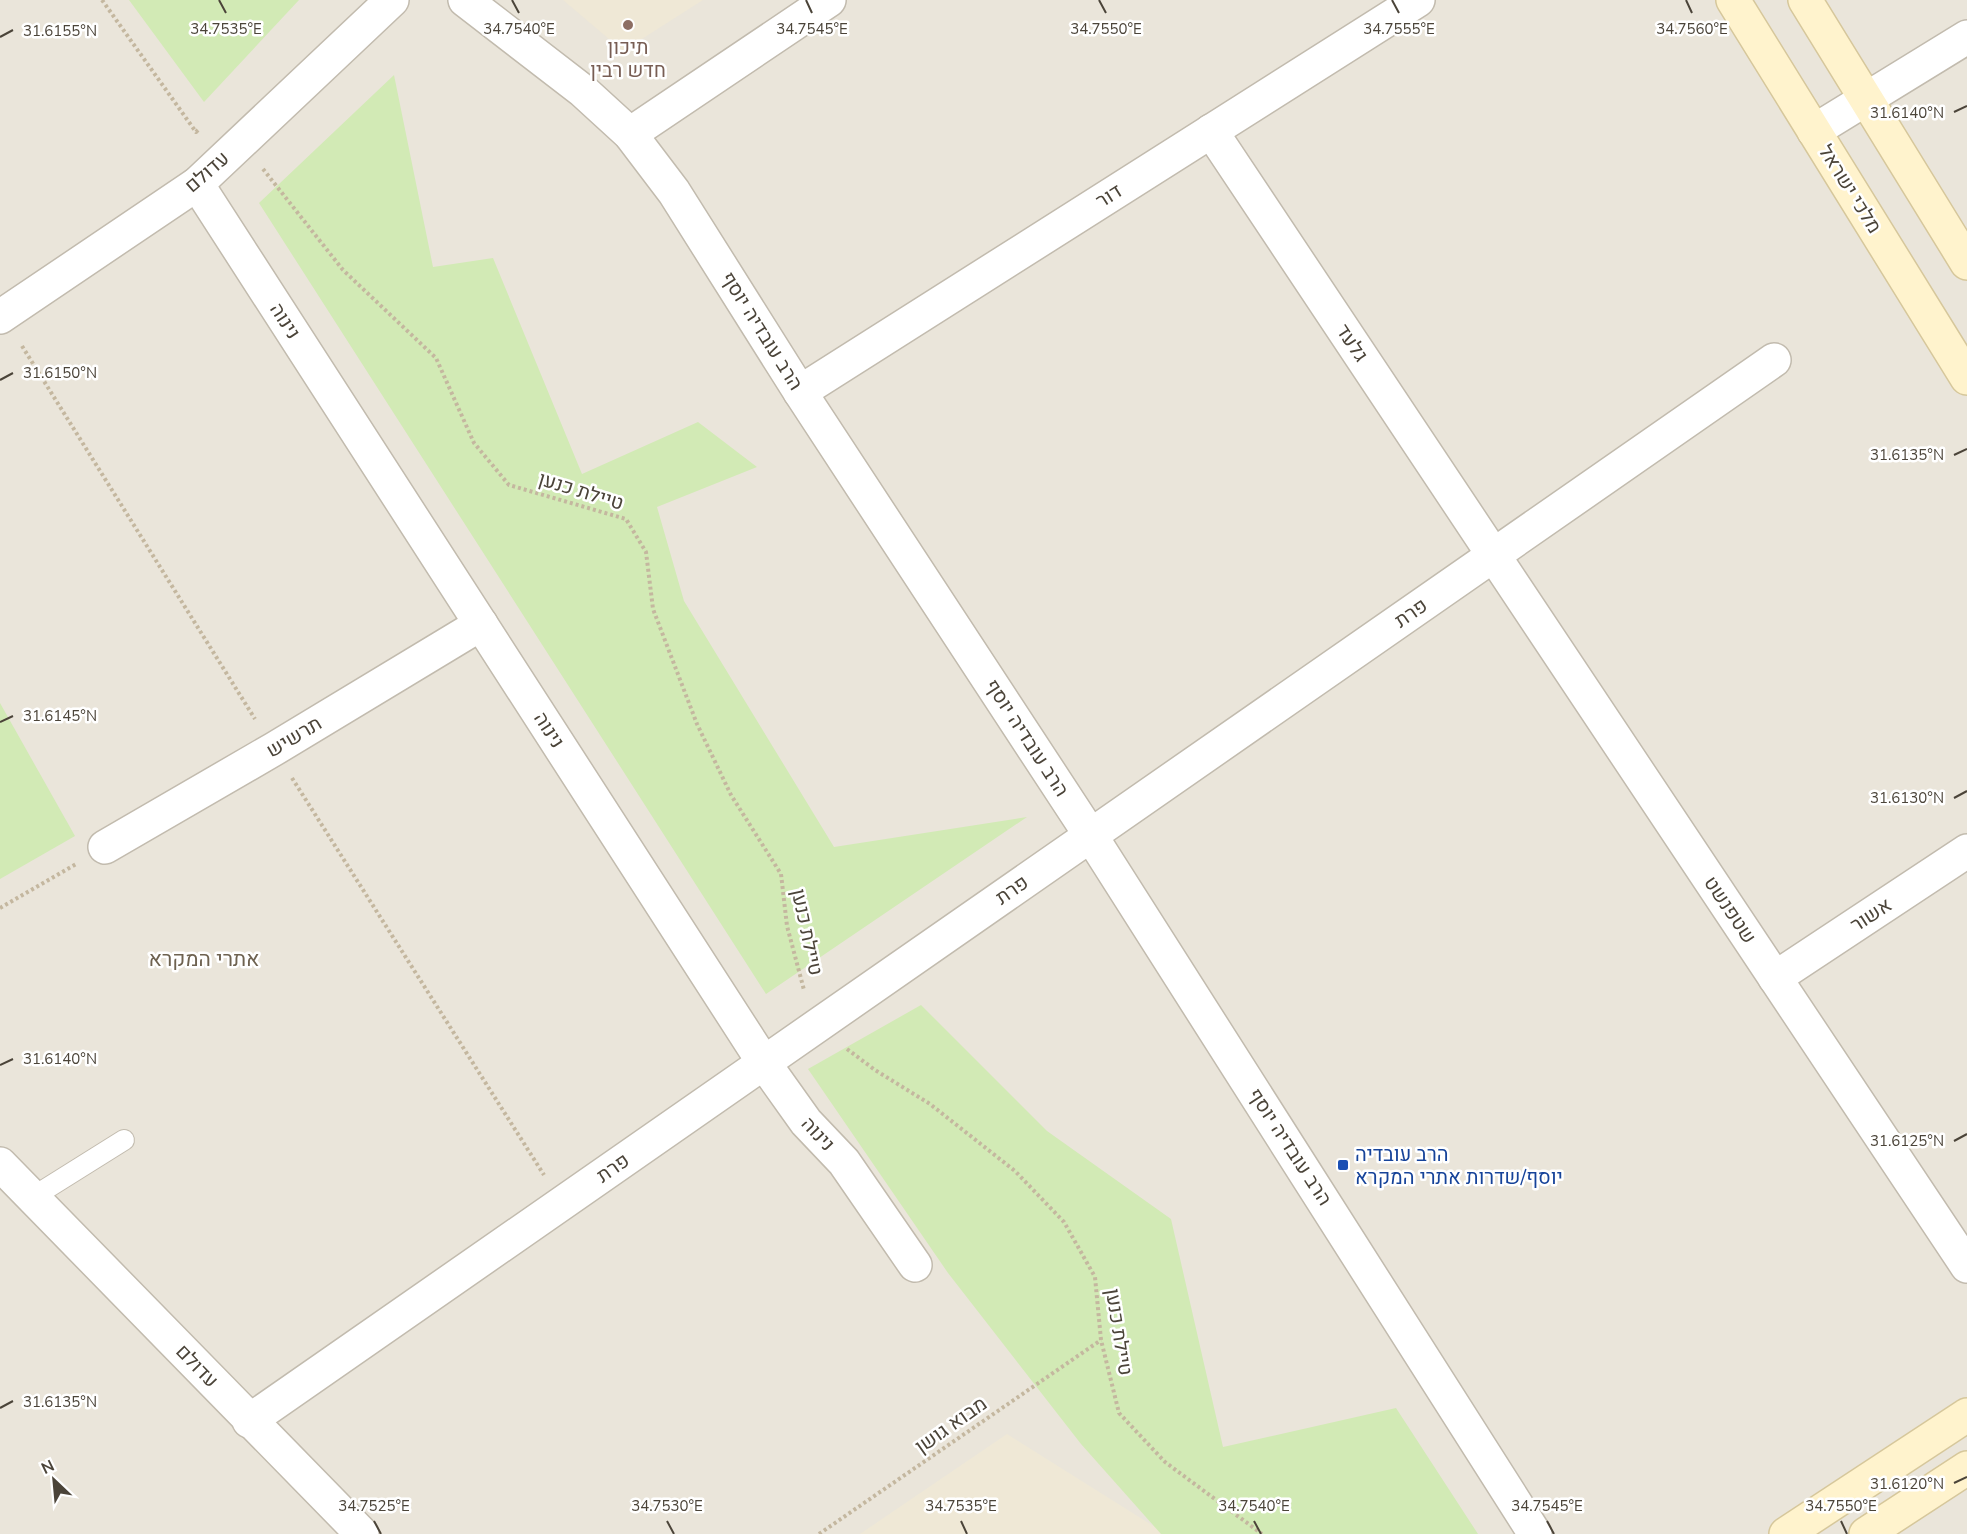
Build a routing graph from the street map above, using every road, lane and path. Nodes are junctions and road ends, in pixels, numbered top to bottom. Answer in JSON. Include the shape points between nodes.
{"nodes":[{"id":1,"x":102,"y":0,"type":"edge"},
{"id":2,"x":392,"y":0,"type":"edge"},
{"id":3,"x":465,"y":0,"type":"edge"},
{"id":4,"x":829,"y":0,"type":"edge"},
{"id":5,"x":1418,"y":0,"type":"edge"},
{"id":6,"x":1732,"y":0,"type":"edge"},
{"id":7,"x":1805,"y":0,"type":"edge"},
{"id":8,"x":1967,"y":37,"type":"edge"},
{"id":9,"x":1866,"y":99,"type":"junction"},
{"id":10,"x":203,"y":126,"type":"dead end"},
{"id":11,"x":1211,"y":131,"type":"junction"},
{"id":12,"x":1814,"y":131,"type":"junction"},
{"id":13,"x":630,"y":134,"type":"junction"},
{"id":14,"x":263,"y":168,"type":"dead end"},
{"id":15,"x":197,"y":184,"type":"junction"},
{"id":16,"x":1967,"y":263,"type":"edge"},
{"id":17,"x":0,"y":317,"type":"edge"},
{"id":18,"x":1774,"y":360,"type":"dead end"},
{"id":19,"x":1967,"y":378,"type":"edge"},
{"id":20,"x":800,"y":392,"type":"junction"},
{"id":21,"x":1493,"y":555,"type":"junction"},
{"id":22,"x":481,"y":624,"type":"junction"},
{"id":23,"x":1091,"y":836,"type":"junction"},
{"id":24,"x":105,"y":847,"type":"joint"},
{"id":25,"x":1967,"y":851,"type":"edge"},
{"id":26,"x":0,"y":908,"type":"edge"},
{"id":27,"x":1775,"y":978,"type":"junction"},
{"id":28,"x":804,"y":990,"type":"dead end"},
{"id":29,"x":846,"y":1048,"type":"dead end"},
{"id":30,"x":764,"y":1063,"type":"junction"},
{"id":31,"x":124,"y":1140,"type":"dead end"},
{"id":32,"x":0,"y":1164,"type":"edge"},
{"id":33,"x":33,"y":1197,"type":"junction"},
{"id":34,"x":915,"y":1265,"type":"dead end"},
{"id":35,"x":1967,"y":1266,"type":"edge"},
{"id":36,"x":1101,"y":1340,"type":"junction"},
{"id":37,"x":1967,"y":1415,"type":"edge"},
{"id":38,"x":249,"y":1421,"type":"junction"},
{"id":39,"x":1967,"y":1468,"type":"edge"},
{"id":40,"x":1535,"y":1532,"type":"edge"},
{"id":41,"x":363,"y":1534,"type":"edge"},
{"id":42,"x":819,"y":1534,"type":"edge"},
{"id":43,"x":1262,"y":1534,"type":"edge"},
{"id":44,"x":1786,"y":1534,"type":"edge"},
{"id":45,"x":1866,"y":1534,"type":"edge"}],
"edges":[{"from":1,"to":10,"type":"path","via":[[196,132]]},
{"from":2,"to":15,"type":"street","name":"עדולם"},
{"from":3,"to":13,"type":"street","name":"הרב עובדיה יוסף","via":[[583,90]]},
{"from":4,"to":13,"type":"street"},
{"from":5,"to":11,"type":"street","name":"דור"},
{"from":6,"to":12,"type":"street","name":"מלכי ישראל"},
{"from":7,"to":9,"type":"street"},
{"from":8,"to":9,"type":"street"},
{"from":9,"to":12,"type":"street"},
{"from":9,"to":16,"type":"street"},
{"from":11,"to":20,"type":"street","name":"דור"},
{"from":11,"to":21,"type":"street","name":"גלעד"},
{"from":12,"to":19,"type":"street","name":"מלכי ישראל"},
{"from":13,"to":20,"type":"street","name":"הרב עובדיה יוסף","via":[[674,192]]},
{"from":14,"to":28,"type":"path","name":"טיילת כנען","via":[[343,270],[436,358],[474,443],[509,485],[626,519],[646,552],[654,609],[697,724],[731,795],[781,874],[787,926]]},
{"from":15,"to":17,"type":"street","name":"עדולם"},
{"from":15,"to":22,"type":"street","name":"נינוה"},
{"from":18,"to":21,"type":"street","name":"פרת"},
{"from":20,"to":23,"type":"street","name":"הרב עובדיה יוסף"},
{"from":21,"to":23,"type":"street","name":"פרת"},
{"from":21,"to":27,"type":"street","name":"שטפנשט"},
{"from":22,"to":24,"type":"street","name":"תרשיש"},
{"from":22,"to":30,"type":"street","name":"נינוה"},
{"from":23,"to":30,"type":"street","name":"פרת"},
{"from":23,"to":40,"type":"street","name":"הרב עובדיה יוסף"},
{"from":24,"to":26,"type":"path"},
{"from":25,"to":27,"type":"street","name":"אשור"},
{"from":27,"to":35,"type":"street","name":"שטפנשט"},
{"from":29,"to":36,"type":"path","name":"טיילת כנען","via":[[930,1104],[1015,1171],[1064,1222],[1095,1277]]},
{"from":30,"to":34,"type":"street","name":"נינוה","via":[[806,1122],[844,1162]]},
{"from":30,"to":38,"type":"street","name":"פרת"},
{"from":31,"to":33,"type":"lane"},
{"from":32,"to":33,"type":"street","name":"עדולם"},
{"from":33,"to":38,"type":"street","name":"עדולם"},
{"from":36,"to":42,"type":"path","name":"מבוא גושן"},
{"from":36,"to":43,"type":"path","name":"טיילת כנען","via":[[1119,1413],[1165,1462]]},
{"from":37,"to":44,"type":"street"},
{"from":38,"to":41,"type":"street","name":"עדולם"},
{"from":39,"to":45,"type":"street"}]}
